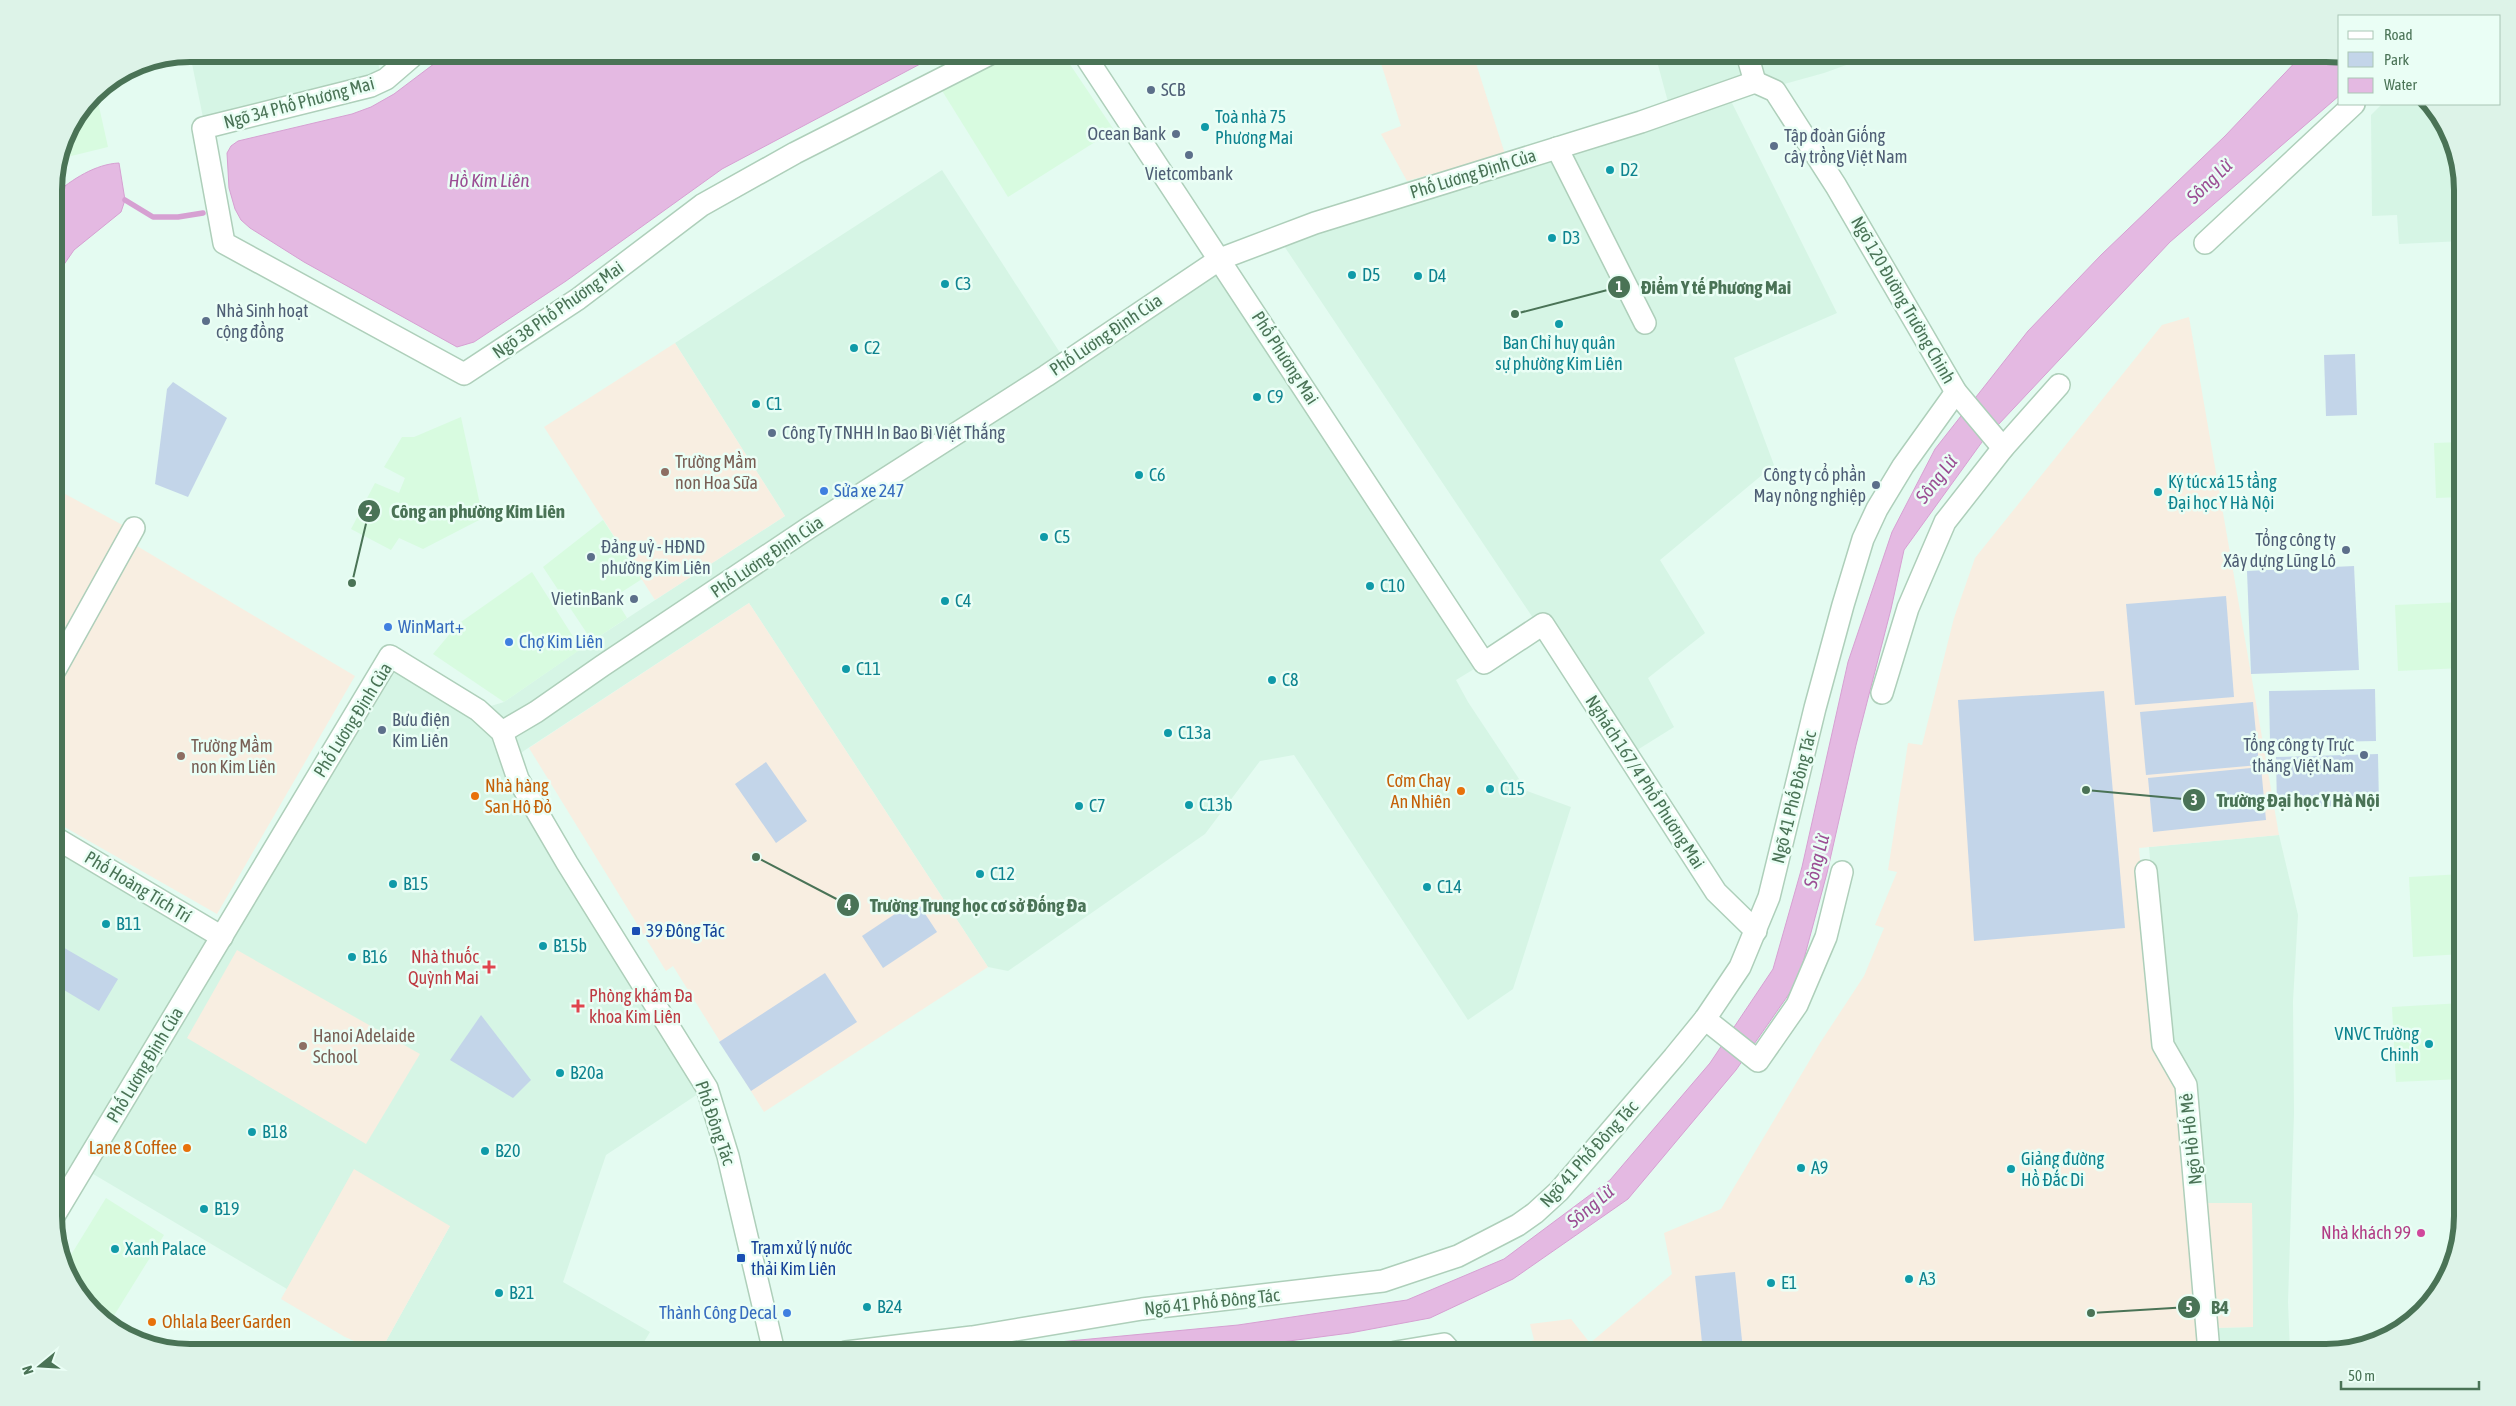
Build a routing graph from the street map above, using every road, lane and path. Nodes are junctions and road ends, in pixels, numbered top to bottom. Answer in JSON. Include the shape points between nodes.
{"nodes":[{"id":1,"x":404,"y":63,"type":"edge"},
{"id":2,"x":972,"y":63,"type":"edge"},
{"id":3,"x":1090,"y":63,"type":"edge"},
{"id":4,"x":1750,"y":63,"type":"edge"},
{"id":5,"x":1755,"y":82,"type":"junction"},
{"id":6,"x":2353,"y":105,"type":"edge"},
{"id":7,"x":203,"y":128,"type":"joint"},
{"id":8,"x":1557,"y":148,"type":"junction"},
{"id":9,"x":2205,"y":243,"type":"dead end"},
{"id":10,"x":1220,"y":259,"type":"junction"},
{"id":11,"x":1645,"y":323,"type":"dead end"},
{"id":12,"x":2059,"y":385,"type":"dead end"},
{"id":13,"x":1962,"y":400,"type":"junction"},
{"id":14,"x":2003,"y":448,"type":"junction"},
{"id":15,"x":134,"y":528,"type":"dead end"},
{"id":16,"x":1543,"y":624,"type":"joint"},
{"id":17,"x":1833,"y":642,"type":"joint"},
{"id":18,"x":63,"y":656,"type":"edge"},
{"id":19,"x":1882,"y":693,"type":"dead end"},
{"id":20,"x":502,"y":732,"type":"junction"},
{"id":21,"x":63,"y":842,"type":"edge"},
{"id":22,"x":2146,"y":871,"type":"dead end"},
{"id":23,"x":1842,"y":872,"type":"dead end"},
{"id":24,"x":1756,"y":931,"type":"junction"},
{"id":25,"x":222,"y":937,"type":"junction"},
{"id":26,"x":1710,"y":1024,"type":"junction"},
{"id":27,"x":63,"y":1201,"type":"edge"},
{"id":28,"x":772,"y":1344,"type":"edge"},
{"id":29,"x":913,"y":1344,"type":"edge"},
{"id":30,"x":2208,"y":1344,"type":"edge"}],
"edges":[{"from":1,"to":7,"type":"street","name":"Ngõ 34 Phố Phương Mai","via":[[371,86]]},
{"from":2,"to":7,"type":"street","name":"Ngõ 38 Phố Phương Mai","via":[[795,153],[702,206],[578,299],[464,374],[224,243]]},
{"from":3,"to":10,"type":"street","name":"Phố Phương Mai"},
{"from":4,"to":5,"type":"street"},
{"from":5,"to":8,"type":"street","name":"Phố Lương Định Của"},
{"from":5,"to":13,"type":"street","name":"Ngõ 120 Đường Trường Chinh","via":[[1774,91],[1882,262]]},
{"from":6,"to":9,"type":"street"},
{"from":8,"to":10,"type":"street","name":"Phố Lương Định Của","via":[[1315,223]]},
{"from":8,"to":11,"type":"street"},
{"from":10,"to":16,"type":"street","name":"Phố Phương Mai","via":[[1484,663]]},
{"from":10,"to":20,"type":"street","name":"Phố Lương Định Của"},
{"from":12,"to":14,"type":"street"},
{"from":13,"to":14,"type":"street"},
{"from":13,"to":17,"type":"street","name":"Ngõ 120 Đường Trường Chinh","via":[[1903,466],[1877,509],[1863,539]]},
{"from":14,"to":19,"type":"street","via":[[1945,522],[1908,608]]},
{"from":15,"to":18,"type":"street"},
{"from":16,"to":24,"type":"street","name":"Nghách 167/4 Phố Phương Mai","via":[[1716,892]]},
{"from":17,"to":24,"type":"street","name":"Ngõ 41 Phố Đông Tác","via":[[1769,897]]},
{"from":20,"to":25,"type":"street","name":"Phố Lương Định Của","via":[[478,710],[390,656]]},
{"from":20,"to":28,"type":"street","name":"Phố Đông Tác","via":[[518,779],[707,1088],[728,1156]]},
{"from":21,"to":25,"type":"street","name":"Phố Hoàng Tích Trí"},
{"from":22,"to":30,"type":"street","name":"Ngõ Hồ Hố Mẻ","via":[[2163,1046],[2186,1085]]},
{"from":23,"to":26,"type":"street","via":[[1826,937],[1796,1005],[1753,1058]]},
{"from":24,"to":26,"type":"street","name":"Ngõ 41 Phố Đông Tác"},
{"from":25,"to":27,"type":"street","name":"Phố Lương Định Của"},
{"from":26,"to":29,"type":"street","name":"Ngõ 41 Phố Đông Tác","via":[[1559,1191],[1518,1225],[1458,1256],[1383,1281],[1142,1309]]}]}
